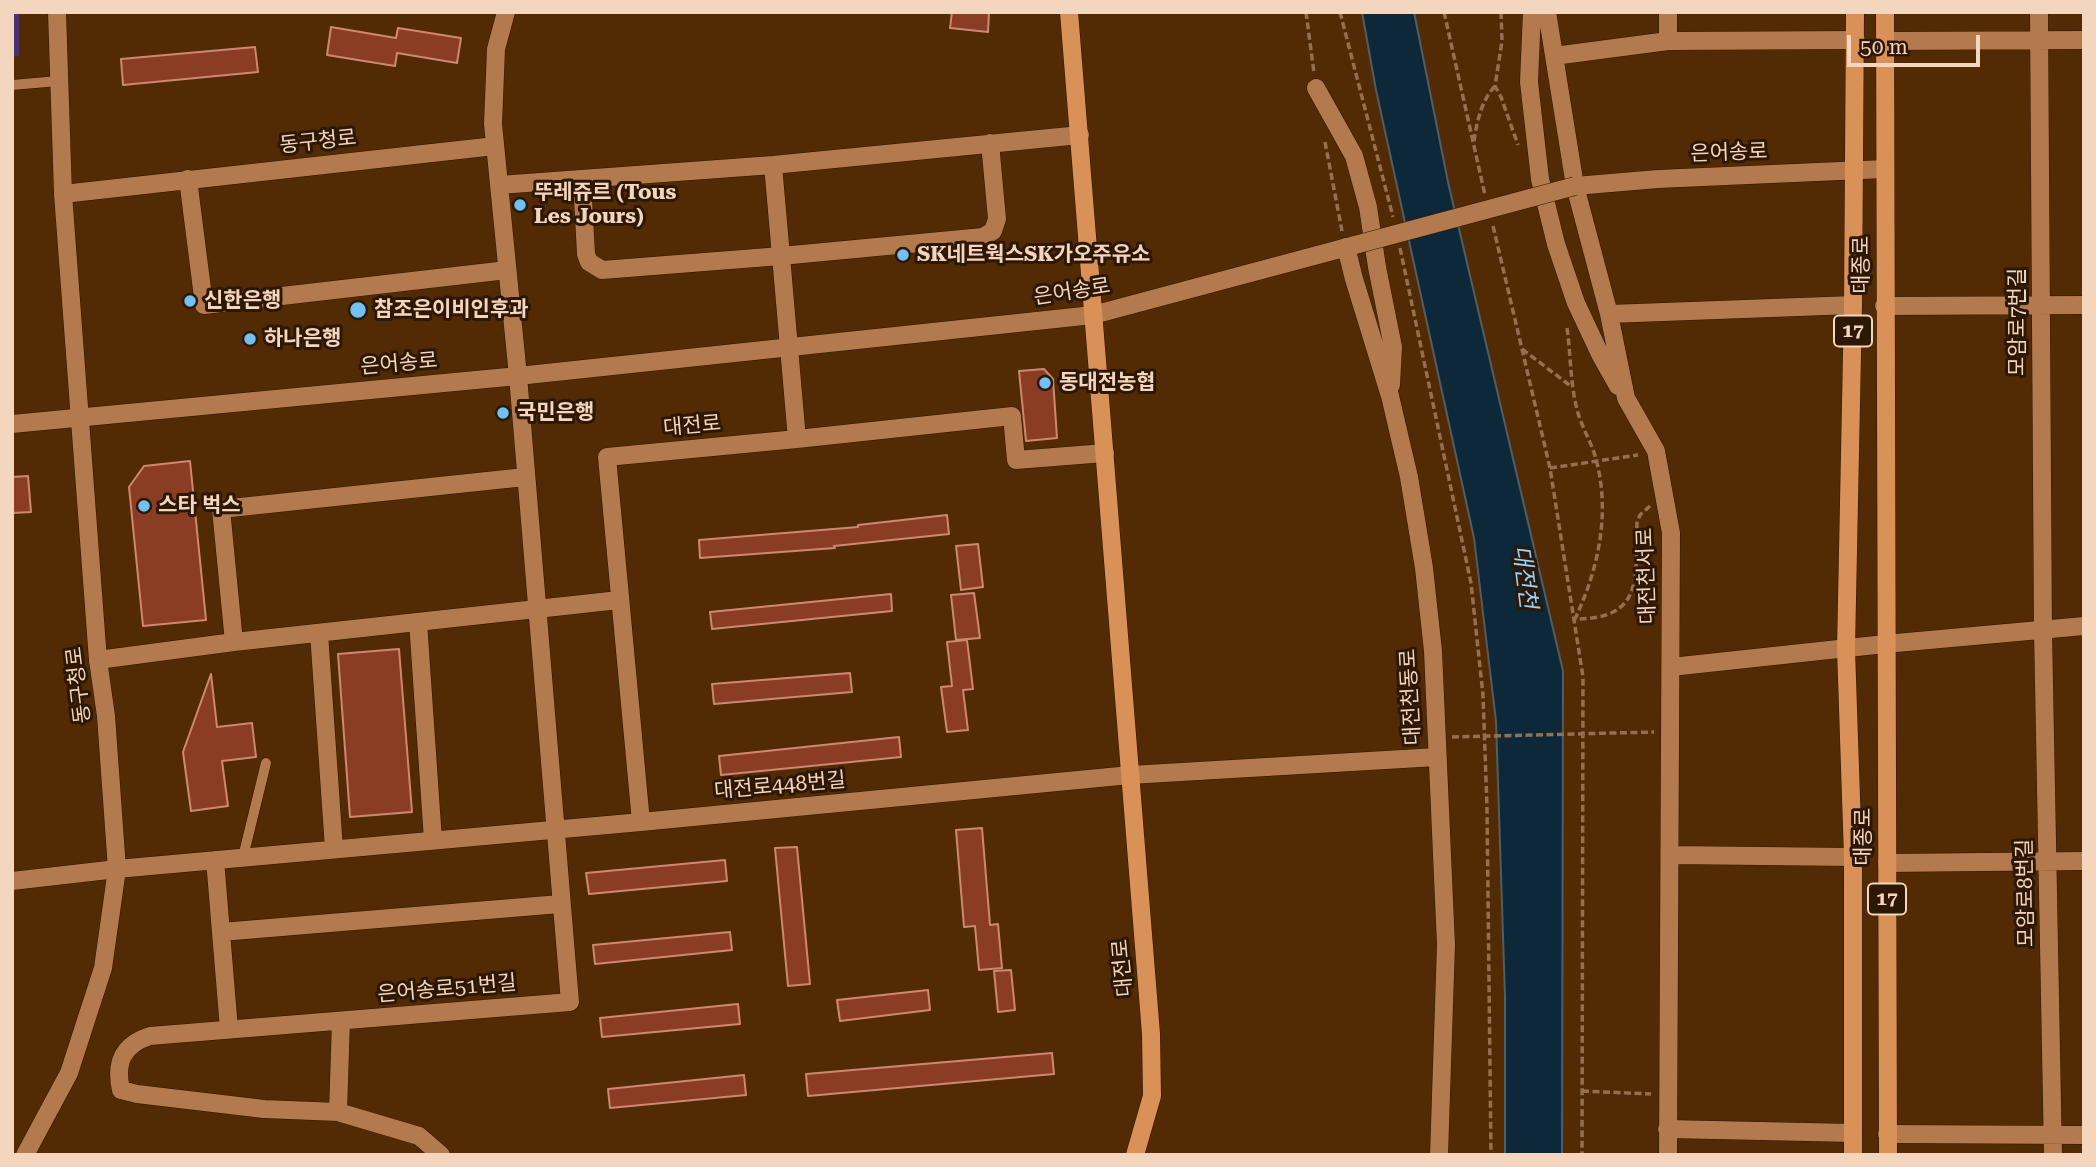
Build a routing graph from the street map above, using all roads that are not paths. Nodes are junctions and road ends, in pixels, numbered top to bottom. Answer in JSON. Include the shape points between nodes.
{"nodes":[{"id":1,"x":57,"y":12,"type":"edge"},
{"id":2,"x":506,"y":12,"type":"edge"},
{"id":3,"x":1069,"y":12,"type":"edge"},
{"id":4,"x":1532,"y":12,"type":"edge"},
{"id":5,"x":1547,"y":12,"type":"edge"},
{"id":6,"x":1668,"y":12,"type":"edge"},
{"id":7,"x":1855,"y":12,"type":"edge"},
{"id":8,"x":1885,"y":12,"type":"edge"},
{"id":9,"x":2039,"y":12,"type":"edge"},
{"id":10,"x":2039,"y":39,"type":"junction"},
{"id":11,"x":1856,"y":40,"type":"junction"},
{"id":12,"x":2084,"y":40,"type":"edge"},
{"id":13,"x":1668,"y":41,"type":"junction"},
{"id":14,"x":1885,"y":41,"type":"junction"},
{"id":15,"x":1554,"y":55,"type":"junction"},
{"id":16,"x":58,"y":81,"type":"junction"},
{"id":17,"x":12,"y":85,"type":"edge"},
{"id":18,"x":1316,"y":88,"type":"dead end"},
{"id":19,"x":1080,"y":135,"type":"junction"},
{"id":20,"x":990,"y":143,"type":"junction"},
{"id":21,"x":495,"y":146,"type":"junction"},
{"id":22,"x":773,"y":165,"type":"junction"},
{"id":23,"x":1885,"y":169,"type":"junction"},
{"id":24,"x":1854,"y":170,"type":"junction"},
{"id":25,"x":188,"y":179,"type":"junction"},
{"id":26,"x":582,"y":179,"type":"junction"},
{"id":27,"x":499,"y":185,"type":"junction"},
{"id":28,"x":1575,"y":186,"type":"junction"},
{"id":29,"x":63,"y":194,"type":"junction"},
{"id":30,"x":1351,"y":246,"type":"junction"},
{"id":31,"x":781,"y":256,"type":"junction"},
{"id":32,"x":507,"y":270,"type":"junction"},
{"id":33,"x":1853,"y":305,"type":"junction"},
{"id":34,"x":2041,"y":305,"type":"junction"},
{"id":35,"x":2084,"y":305,"type":"edge"},
{"id":36,"x":1884,"y":306,"type":"junction"},
{"id":37,"x":1609,"y":314,"type":"junction"},
{"id":38,"x":1093,"y":315,"type":"junction"},
{"id":39,"x":790,"y":348,"type":"junction"},
{"id":40,"x":518,"y":376,"type":"junction"},
{"id":41,"x":1390,"y":396,"type":"junction"},
{"id":42,"x":1626,"y":398,"type":"junction"},
{"id":43,"x":79,"y":416,"type":"junction"},
{"id":44,"x":12,"y":424,"type":"edge"},
{"id":45,"x":797,"y":439,"type":"junction"},
{"id":46,"x":1105,"y":453,"type":"junction"},
{"id":47,"x":524,"y":477,"type":"junction"},
{"id":48,"x":619,"y":600,"type":"junction"},
{"id":49,"x":536,"y":609,"type":"junction"},
{"id":50,"x":418,"y":622,"type":"junction"},
{"id":51,"x":2084,"y":626,"type":"edge"},
{"id":52,"x":2043,"y":631,"type":"junction"},
{"id":53,"x":319,"y":633,"type":"junction"},
{"id":54,"x":234,"y":642,"type":"junction"},
{"id":55,"x":1885,"y":644,"type":"junction"},
{"id":56,"x":1846,"y":649,"type":"junction"},
{"id":57,"x":98,"y":660,"type":"junction"},
{"id":58,"x":1671,"y":667,"type":"junction"},
{"id":59,"x":1437,"y":757,"type":"junction"},
{"id":60,"x":266,"y":763,"type":"dead end"},
{"id":61,"x":1130,"y":775,"type":"junction"},
{"id":62,"x":641,"y":822,"type":"junction"},
{"id":63,"x":554,"y":830,"type":"junction"},
{"id":64,"x":433,"y":840,"type":"junction"},
{"id":65,"x":334,"y":849,"type":"junction"},
{"id":66,"x":1670,"y":855,"type":"junction"},
{"id":67,"x":1853,"y":857,"type":"junction"},
{"id":68,"x":243,"y":858,"type":"junction"},
{"id":69,"x":215,"y":860,"type":"junction"},
{"id":70,"x":2048,"y":860,"type":"junction"},
{"id":71,"x":2084,"y":861,"type":"edge"},
{"id":72,"x":1887,"y":863,"type":"junction"},
{"id":73,"x":117,"y":869,"type":"junction"},
{"id":74,"x":12,"y":881,"type":"edge"},
{"id":75,"x":560,"y":904,"type":"junction"},
{"id":76,"x":221,"y":932,"type":"junction"},
{"id":77,"x":341,"y":1021,"type":"junction"},
{"id":78,"x":229,"y":1029,"type":"junction"},
{"id":79,"x":338,"y":1112,"type":"junction"},
{"id":80,"x":1667,"y":1129,"type":"junction"},
{"id":81,"x":1853,"y":1133,"type":"junction"},
{"id":82,"x":1887,"y":1134,"type":"junction"},
{"id":83,"x":2054,"y":1135,"type":"junction"},
{"id":84,"x":2084,"y":1135,"type":"edge"},
{"id":85,"x":25,"y":1155,"type":"edge"},
{"id":86,"x":441,"y":1155,"type":"edge"},
{"id":87,"x":1135,"y":1155,"type":"edge"},
{"id":88,"x":1439,"y":1155,"type":"edge"},
{"id":89,"x":1668,"y":1155,"type":"edge"},
{"id":90,"x":1853,"y":1155,"type":"edge"},
{"id":91,"x":1888,"y":1155,"type":"edge"},
{"id":92,"x":2053,"y":1155,"type":"edge"}],
"edges":[{"from":1,"to":16,"type":"street","name":"동구청로"},
{"from":2,"to":21,"type":"street","name":"은어송로51번길","via":[[496,49]]},
{"from":3,"to":19,"type":"main road","name":"대전로"},
{"from":4,"to":42,"type":"street","via":[[1529,82],[1543,192],[1576,303]]},
{"from":5,"to":15,"type":"street","name":"대전천서로"},
{"from":6,"to":13,"type":"street"},
{"from":7,"to":11,"type":"main road","name":"대종로","number":"17"},
{"from":8,"to":14,"type":"main road","name":"대종로","number":"17"},
{"from":9,"to":10,"type":"street","name":"모암로7번길"},
{"from":10,"to":12,"type":"street"},
{"from":10,"to":14,"type":"street"},
{"from":10,"to":34,"type":"street","name":"모암로7번길"},
{"from":11,"to":13,"type":"street"},
{"from":11,"to":24,"type":"main road","name":"대종로","number":"17"},
{"from":13,"to":15,"type":"street"},
{"from":14,"to":23,"type":"main road","name":"대종로","number":"17"},
{"from":15,"to":28,"type":"street","name":"대전천서로"},
{"from":16,"to":17,"type":"lane"},
{"from":16,"to":29,"type":"street","name":"동구청로"},
{"from":18,"to":41,"type":"street","via":[[1354,156],[1368,207],[1393,347]]},
{"from":19,"to":20,"type":"street"},
{"from":19,"to":38,"type":"main road","name":"대전로"},
{"from":20,"to":22,"type":"street"},
{"from":20,"to":31,"type":"street","via":[[997,219],[993,231],[983,237]]},
{"from":21,"to":25,"type":"street","name":"동구청로"},
{"from":21,"to":27,"type":"street","name":"은어송로51번길"},
{"from":22,"to":26,"type":"street"},
{"from":22,"to":31,"type":"street"},
{"from":23,"to":24,"type":"street","name":"은어송로"},
{"from":23,"to":36,"type":"main road","name":"대종로","number":"17"},
{"from":24,"to":28,"type":"street","name":"은어송로"},
{"from":24,"to":33,"type":"main road","name":"대종로","number":"17"},
{"from":25,"to":29,"type":"street","name":"동구청로"},
{"from":25,"to":32,"type":"street","via":[[204,305]]},
{"from":26,"to":27,"type":"street"},
{"from":26,"to":31,"type":"street","via":[[586,254],[589,262],[602,270]]},
{"from":27,"to":32,"type":"street","name":"은어송로51번길"},
{"from":28,"to":30,"type":"street","name":"은어송로","bridge":true},
{"from":28,"to":37,"type":"street","name":"대전천서로"},
{"from":29,"to":43,"type":"street","name":"동구청로"},
{"from":30,"to":38,"type":"street","name":"은어송로"},
{"from":30,"to":41,"type":"street","name":"대전천동로","via":[[1354,279]]},
{"from":31,"to":39,"type":"street"},
{"from":32,"to":40,"type":"street","name":"은어송로51번길"},
{"from":33,"to":37,"type":"street","name":"대종로"},
{"from":33,"to":56,"type":"main road","name":"대종로","number":"17"},
{"from":34,"to":35,"type":"street"},
{"from":34,"to":36,"type":"street"},
{"from":34,"to":52,"type":"street","name":"모암로7번길"},
{"from":36,"to":55,"type":"main road","name":"대종로","number":"17"},
{"from":37,"to":42,"type":"street","name":"대전천서로"},
{"from":38,"to":39,"type":"street","name":"은어송로"},
{"from":38,"to":46,"type":"main road","name":"대전로"},
{"from":39,"to":40,"type":"street","name":"은어송로"},
{"from":39,"to":45,"type":"street"},
{"from":40,"to":43,"type":"street","name":"은어송로"},
{"from":40,"to":47,"type":"street","name":"은어송로51번길"},
{"from":41,"to":59,"type":"street","name":"대전천동로","via":[[1424,568]]},
{"from":42,"to":58,"type":"street","name":"대전천서로","via":[[1656,451],[1671,533]]},
{"from":43,"to":44,"type":"street","name":"은어송로"},
{"from":43,"to":57,"type":"street","name":"동구청로"},
{"from":45,"to":46,"type":"street","name":"대전로","via":[[1012,416],[1016,460]]},
{"from":45,"to":48,"type":"street","name":"대전로","via":[[607,457]]},
{"from":46,"to":61,"type":"main road","name":"대전로"},
{"from":47,"to":49,"type":"street","name":"은어송로51번길"},
{"from":47,"to":54,"type":"street","via":[[221,509]]},
{"from":48,"to":49,"type":"street"},
{"from":48,"to":62,"type":"street","name":"대전로"},
{"from":49,"to":50,"type":"street"},
{"from":49,"to":63,"type":"street","name":"은어송로51번길"},
{"from":50,"to":53,"type":"street"},
{"from":50,"to":64,"type":"street"},
{"from":51,"to":52,"type":"street"},
{"from":52,"to":55,"type":"street"},
{"from":52,"to":70,"type":"street","name":"모암로8번길"},
{"from":53,"to":54,"type":"street"},
{"from":53,"to":65,"type":"street"},
{"from":54,"to":57,"type":"street"},
{"from":55,"to":56,"type":"street"},
{"from":55,"to":72,"type":"main road","name":"대종로","number":"17"},
{"from":56,"to":58,"type":"street"},
{"from":56,"to":67,"type":"main road","name":"대종로","number":"17"},
{"from":57,"to":73,"type":"street","name":"동구청로"},
{"from":58,"to":66,"type":"street","name":"대전천서로"},
{"from":59,"to":61,"type":"street"},
{"from":59,"to":88,"type":"street","name":"대전천동로","via":[[1446,945]]},
{"from":60,"to":68,"type":"lane"},
{"from":61,"to":62,"type":"street","name":"대전로448번길"},
{"from":61,"to":87,"type":"main road","name":"대전로","via":[[1152,1096]]},
{"from":62,"to":63,"type":"street","name":"대전로448번길"},
{"from":63,"to":64,"type":"street","name":"대전로448번길"},
{"from":63,"to":75,"type":"street","name":"은어송로51번길"},
{"from":64,"to":65,"type":"street","name":"대전로448번길"},
{"from":65,"to":68,"type":"street","name":"대전로448번길"},
{"from":66,"to":67,"type":"street","name":"대종로"},
{"from":66,"to":80,"type":"street","name":"대전천서로"},
{"from":67,"to":81,"type":"main road","name":"대종로","number":"17"},
{"from":68,"to":69,"type":"street","name":"대전로448번길"},
{"from":69,"to":73,"type":"street","name":"대전로448번길"},
{"from":69,"to":76,"type":"street"},
{"from":70,"to":71,"type":"street"},
{"from":70,"to":72,"type":"street"},
{"from":70,"to":83,"type":"street","name":"모암로8번길"},
{"from":72,"to":82,"type":"main road","name":"대종로","number":"17"},
{"from":73,"to":74,"type":"street","name":"대전로448번길"},
{"from":73,"to":85,"type":"street","name":"동구청로","via":[[103,968],[74,1060]]},
{"from":75,"to":76,"type":"street"},
{"from":75,"to":77,"type":"street","name":"은어송로51번길","via":[[570,1002]]},
{"from":76,"to":78,"type":"street"},
{"from":77,"to":78,"type":"street","name":"은어송로51번길"},
{"from":77,"to":79,"type":"street"},
{"from":78,"to":79,"type":"street","name":"은어송로51번길","via":[[137,1040],[121,1060],[117,1073],[121,1090],[264,1109]]},
{"from":79,"to":86,"type":"street","via":[[419,1136]]},
{"from":80,"to":81,"type":"street"},
{"from":80,"to":89,"type":"street","name":"대전천서로"},
{"from":81,"to":90,"type":"main road","name":"대종로","number":"17"},
{"from":82,"to":83,"type":"street"},
{"from":82,"to":91,"type":"main road","name":"대종로","number":"17"},
{"from":83,"to":84,"type":"street"},
{"from":83,"to":92,"type":"street","name":"모암로8번길"}]}
